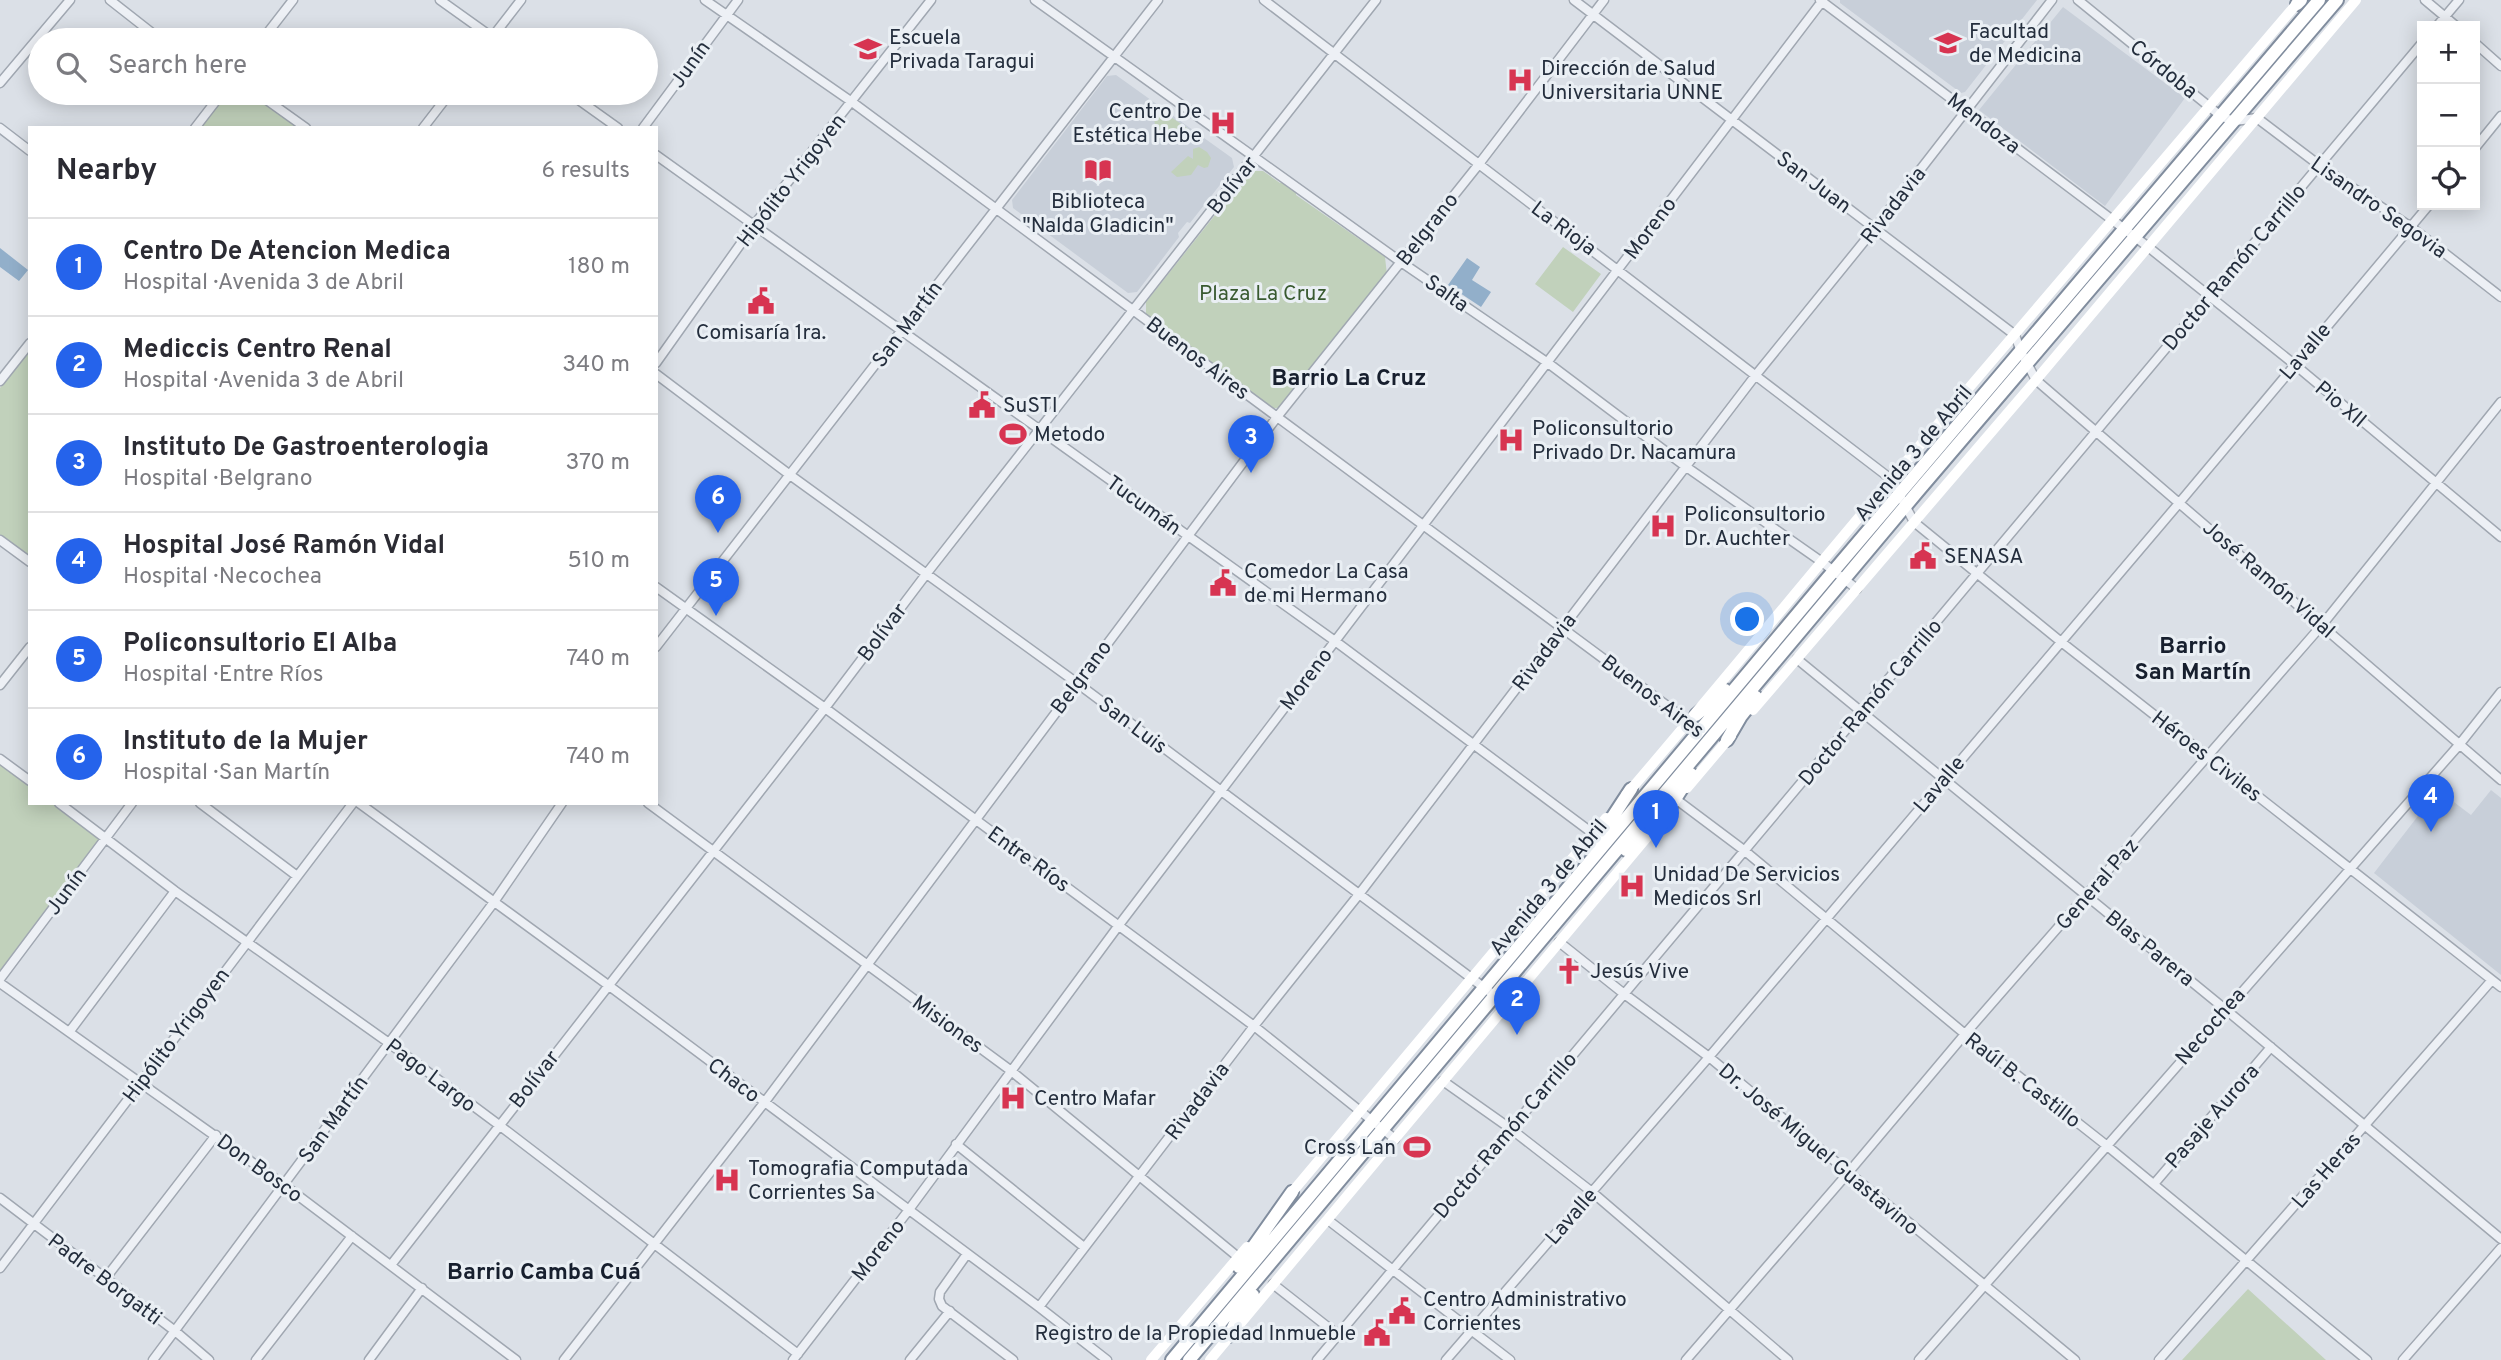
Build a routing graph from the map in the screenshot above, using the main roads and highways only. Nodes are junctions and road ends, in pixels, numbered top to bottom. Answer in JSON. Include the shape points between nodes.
{"nodes":[{"id":1,"x":2319,"y":0,"type":"edge"},
{"id":2,"x":2337,"y":0,"type":"edge"},
{"id":3,"x":2356,"y":0,"type":"edge"},
{"id":4,"x":2300,"y":1,"type":"edge"},
{"id":5,"x":2130,"y":233,"type":"junction"},
{"id":6,"x":1839,"y":576,"type":"junction"},
{"id":7,"x":1803,"y":618,"type":"junction"},
{"id":8,"x":1693,"y":719,"type":"junction"},
{"id":9,"x":1715,"y":740,"type":"junction"},
{"id":10,"x":1631,"y":789,"type":"joint"},
{"id":11,"x":1665,"y":815,"type":"junction"},
{"id":12,"x":1610,"y":847,"type":"junction"},
{"id":13,"x":1539,"y":933,"type":"junction"},
{"id":14,"x":1377,"y":1125,"type":"junction"},
{"id":15,"x":1292,"y":1192,"type":"junction"},
{"id":16,"x":1316,"y":1206,"type":"junction"},
{"id":17,"x":1193,"y":1334,"type":"junction"},
{"id":18,"x":1229,"y":1336,"type":"junction"},
{"id":19,"x":1212,"y":1359,"type":"edge"},
{"id":20,"x":1151,"y":1360,"type":"edge"},
{"id":21,"x":1172,"y":1360,"type":"edge"},
{"id":22,"x":1189,"y":1360,"type":"edge"}],
"edges":[{"from":1,"to":5,"type":"highway","name":"Avenida 3 de Abril"},
{"from":2,"to":5,"type":"highway","name":"Avenida 3 de Abril","via":[[2235,121]]},
{"from":3,"to":9,"type":"main road","name":"Avenida 3 de Abril","via":[[1797,659]]},
{"from":4,"to":8,"type":"main road","name":"Avenida 3 de Abril","via":[[1891,479]]},
{"from":5,"to":6,"type":"highway","name":"Avenida 3 de Abril","via":[[2027,365]]},
{"from":5,"to":6,"type":"highway","name":"Avenida 3 de Abril","via":[[1899,494]]},
{"from":6,"to":7,"type":"highway","name":"Avenida 3 de Abril"},
{"from":7,"to":8,"type":"highway"},
{"from":7,"to":9,"type":"highway","name":"Avenida 3 de Abril"},
{"from":7,"to":9,"type":"highway","via":[[1772,676]]},
{"from":8,"to":10,"type":"main road","name":"Avenida 3 de Abril"},
{"from":9,"to":11,"type":"main road","name":"Avenida 3 de Abril"},
{"from":9,"to":11,"type":"highway"},
{"from":9,"to":12,"type":"highway","name":"Avenida 3 de Abril"},
{"from":10,"to":12,"type":"highway"},
{"from":11,"to":12,"type":"highway"},
{"from":12,"to":13,"type":"highway"},
{"from":12,"to":13,"type":"highway"},
{"from":12,"to":15,"type":"main road","name":"Avenida 3 de Abril","via":[[1472,977]]},
{"from":12,"to":18,"type":"main road","name":"Avenida 3 de Abril","via":[[1559,942]]},
{"from":13,"to":14,"type":"highway","name":"Avenida 3 de Abril"},
{"from":14,"to":16,"type":"highway","name":"Avenida 3 de Abril"},
{"from":14,"to":17,"type":"highway","name":"Avenida 3 de Abril"},
{"from":15,"to":17,"type":"highway"},
{"from":15,"to":20,"type":"main road","name":"Avenida 3 de Abril"},
{"from":16,"to":18,"type":"highway","via":[[1243,1307]]},
{"from":16,"to":22,"type":"highway","name":"Avenida 3 de Abril"},
{"from":17,"to":21,"type":"highway","name":"Avenida 3 de Abril"},
{"from":18,"to":19,"type":"main road","name":"Avenida 3 de Abril"}]}
